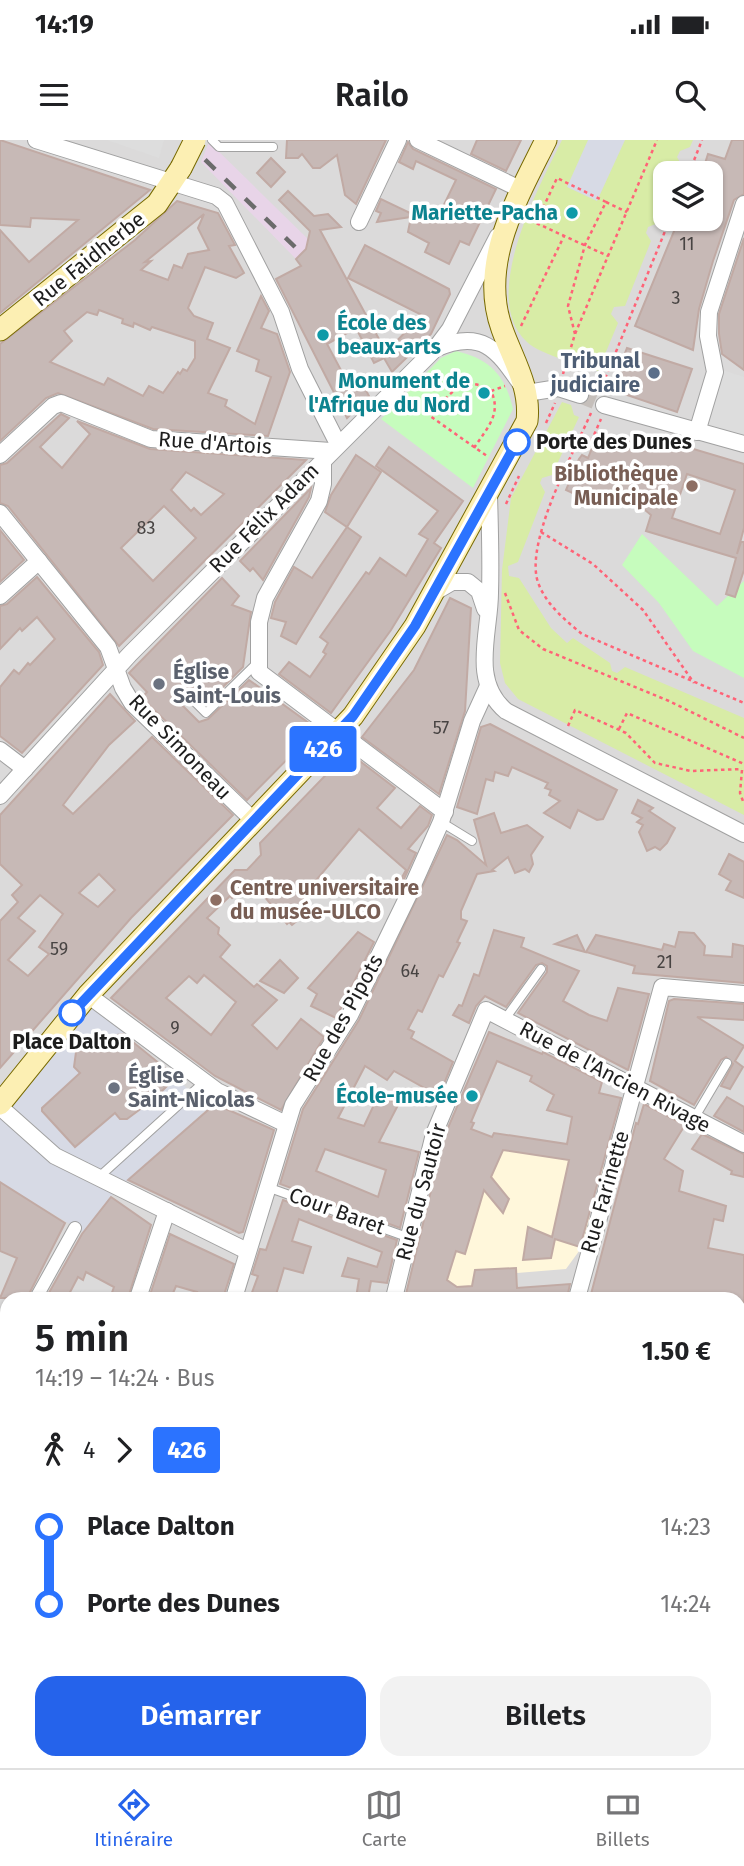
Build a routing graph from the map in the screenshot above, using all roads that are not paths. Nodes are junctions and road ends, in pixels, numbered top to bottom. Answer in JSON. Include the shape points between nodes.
{"nodes":[{"id":1,"x":36,"y":140,"type":"edge"},
{"id":2,"x":195,"y":140,"type":"edge"},
{"id":3,"x":212,"y":140,"type":"edge"},
{"id":4,"x":398,"y":140,"type":"edge"},
{"id":5,"x":418,"y":140,"type":"edge"},
{"id":6,"x":546,"y":140,"type":"edge"},
{"id":7,"x":272,"y":147,"type":"dead end"},
{"id":8,"x":177,"y":176,"type":"junction"},
{"id":9,"x":522,"y":190,"type":"junction"},
{"id":10,"x":744,"y":204,"type":"edge"},
{"id":11,"x":359,"y":222,"type":"dead end"},
{"id":12,"x":506,"y":225,"type":"junction"},
{"id":13,"x":0,"y":330,"type":"edge"},
{"id":14,"x":435,"y":349,"type":"junction"},
{"id":15,"x":527,"y":393,"type":"junction"},
{"id":16,"x":697,"y":432,"type":"junction"},
{"id":17,"x":744,"y":444,"type":"edge"},
{"id":18,"x":331,"y":452,"type":"junction"},
{"id":19,"x":0,"y":455,"type":"edge"},
{"id":20,"x":489,"y":495,"type":"junction"},
{"id":21,"x":0,"y":513,"type":"edge"},
{"id":22,"x":39,"y":561,"type":"junction"},
{"id":23,"x":435,"y":592,"type":"junction"},
{"id":24,"x":0,"y":596,"type":"edge"},
{"id":25,"x":486,"y":622,"type":"junction"},
{"id":26,"x":257,"y":663,"type":"junction"},
{"id":27,"x":117,"y":667,"type":"junction"},
{"id":28,"x":488,"y":686,"type":"junction"},
{"id":29,"x":192,"y":699,"type":"dead end"},
{"id":30,"x":339,"y":732,"type":"junction"},
{"id":31,"x":0,"y":750,"type":"edge"},
{"id":32,"x":25,"y":769,"type":"junction"},
{"id":33,"x":0,"y":796,"type":"edge"},
{"id":34,"x":443,"y":817,"type":"junction"},
{"id":35,"x":254,"y":821,"type":"junction"},
{"id":36,"x":744,"y":834,"type":"edge"},
{"id":37,"x":472,"y":841,"type":"dead end"},
{"id":38,"x":541,"y":969,"type":"dead end"},
{"id":39,"x":744,"y":994,"type":"edge"},
{"id":40,"x":88,"y":995,"type":"junction"},
{"id":41,"x":486,"y":1010,"type":"joint"},
{"id":42,"x":505,"y":1019,"type":"junction"},
{"id":43,"x":727,"y":1063,"type":"dead end"},
{"id":44,"x":204,"y":1082,"type":"junction"},
{"id":45,"x":635,"y":1085,"type":"junction"},
{"id":46,"x":0,"y":1105,"type":"edge"},
{"id":47,"x":695,"y":1117,"type":"junction"},
{"id":48,"x":286,"y":1124,"type":"junction"},
{"id":49,"x":744,"y":1144,"type":"edge"},
{"id":50,"x":99,"y":1177,"type":"junction"},
{"id":51,"x":267,"y":1186,"type":"junction"},
{"id":52,"x":167,"y":1211,"type":"junction"},
{"id":53,"x":75,"y":1228,"type":"dead end"},
{"id":54,"x":407,"y":1237,"type":"junction"},
{"id":55,"x":247,"y":1251,"type":"junction"},
{"id":56,"x":39,"y":1292,"type":"edge"},
{"id":57,"x":140,"y":1292,"type":"edge"},
{"id":58,"x":236,"y":1292,"type":"edge"},
{"id":59,"x":395,"y":1292,"type":"edge"},
{"id":60,"x":579,"y":1292,"type":"edge"}],
"edges":[{"from":1,"to":8,"type":"street"},
{"from":2,"to":8,"type":"main road","name":"Rue Faidherbe","bridge":true},
{"from":3,"to":7,"type":"lane","via":[[219,147]]},
{"from":4,"to":11,"type":"street"},
{"from":5,"to":9,"type":"street"},
{"from":6,"to":9,"type":"main road"},
{"from":8,"to":13,"type":"main road","name":"Rue Faidherbe","via":[[157,204]]},
{"from":8,"to":18,"type":"street","via":[[229,208],[281,312]]},
{"from":9,"to":12,"type":"main road"},
{"from":10,"to":16,"type":"street","via":[[709,312],[715,376]]},
{"from":12,"to":14,"type":"street","name":"Rue Félix Adam"},
{"from":12,"to":15,"type":"main road","via":[[498,258],[496,300]]},
{"from":14,"to":15,"type":"street","via":[[458,341],[484,343],[498,352]]},
{"from":14,"to":18,"type":"street","name":"Rue Félix Adam"},
{"from":15,"to":16,"type":"street","via":[[553,388],[586,402]]},
{"from":15,"to":20,"type":"main road","via":[[514,467]]},
{"from":16,"to":17,"type":"street"},
{"from":18,"to":19,"type":"street","name":"Rue d'Artois","via":[[150,439],[61,403]]},
{"from":18,"to":26,"type":"street","via":[[319,501],[260,611]]},
{"from":18,"to":27,"type":"street","name":"Rue Félix Adam"},
{"from":20,"to":23,"type":"main road"},
{"from":20,"to":25,"type":"street"},
{"from":21,"to":22,"type":"street","name":"Rue Simoneau"},
{"from":22,"to":24,"type":"street"},
{"from":22,"to":27,"type":"street","name":"Rue Simoneau","via":[[104,641]]},
{"from":23,"to":25,"type":"street","via":[[452,582],[472,584],[482,596]]},
{"from":23,"to":30,"type":"main road","via":[[381,679]]},
{"from":25,"to":28,"type":"street"},
{"from":26,"to":29,"type":"lane","via":[[206,713]]},
{"from":26,"to":30,"type":"street","via":[[263,678]]},
{"from":27,"to":32,"type":"street","name":"Rue Félix Adam"},
{"from":27,"to":35,"type":"street","name":"Rue Simoneau","via":[[132,703]]},
{"from":28,"to":34,"type":"street","name":"Rue des Pipots","via":[[475,711]]},
{"from":28,"to":36,"type":"street","via":[[506,711]]},
{"from":30,"to":34,"type":"street"},
{"from":30,"to":35,"type":"main road"},
{"from":31,"to":32,"type":"street"},
{"from":32,"to":33,"type":"street","name":"Rue Félix Adam"},
{"from":34,"to":37,"type":"lane"},
{"from":34,"to":48,"type":"street","name":"Rue des Pipots","via":[[350,1015]]},
{"from":35,"to":40,"type":"main road"},
{"from":38,"to":42,"type":"lane"},
{"from":39,"to":45,"type":"street","name":"Rue Farinette","via":[[662,987]]},
{"from":40,"to":44,"type":"street"},
{"from":40,"to":46,"type":"main road"},
{"from":41,"to":42,"type":"street","name":"Rue de l'Ancien Rivage"},
{"from":41,"to":54,"type":"street","name":"Rue du Sautoir","via":[[433,1135]]},
{"from":42,"to":45,"type":"street","name":"Rue de l'Ancien Rivage"},
{"from":43,"to":47,"type":"lane"},
{"from":44,"to":48,"type":"street"},
{"from":44,"to":50,"type":"lane"},
{"from":45,"to":47,"type":"street","name":"Rue de l'Ancien Rivage"},
{"from":45,"to":60,"type":"street","name":"Rue Farinette"},
{"from":46,"to":50,"type":"street","via":[[51,1154]]},
{"from":47,"to":49,"type":"street","name":"Rue de l'Ancien Rivage"},
{"from":48,"to":51,"type":"street","name":"Rue des Pipots"},
{"from":50,"to":52,"type":"street"},
{"from":51,"to":54,"type":"lane","name":"Cour Baret"},
{"from":51,"to":55,"type":"street","name":"Rue des Pipots"},
{"from":52,"to":55,"type":"street"},
{"from":52,"to":57,"type":"street"},
{"from":53,"to":56,"type":"street"},
{"from":54,"to":59,"type":"street","name":"Rue du Sautoir"},
{"from":55,"to":58,"type":"street","name":"Rue des Pipots"}]}
